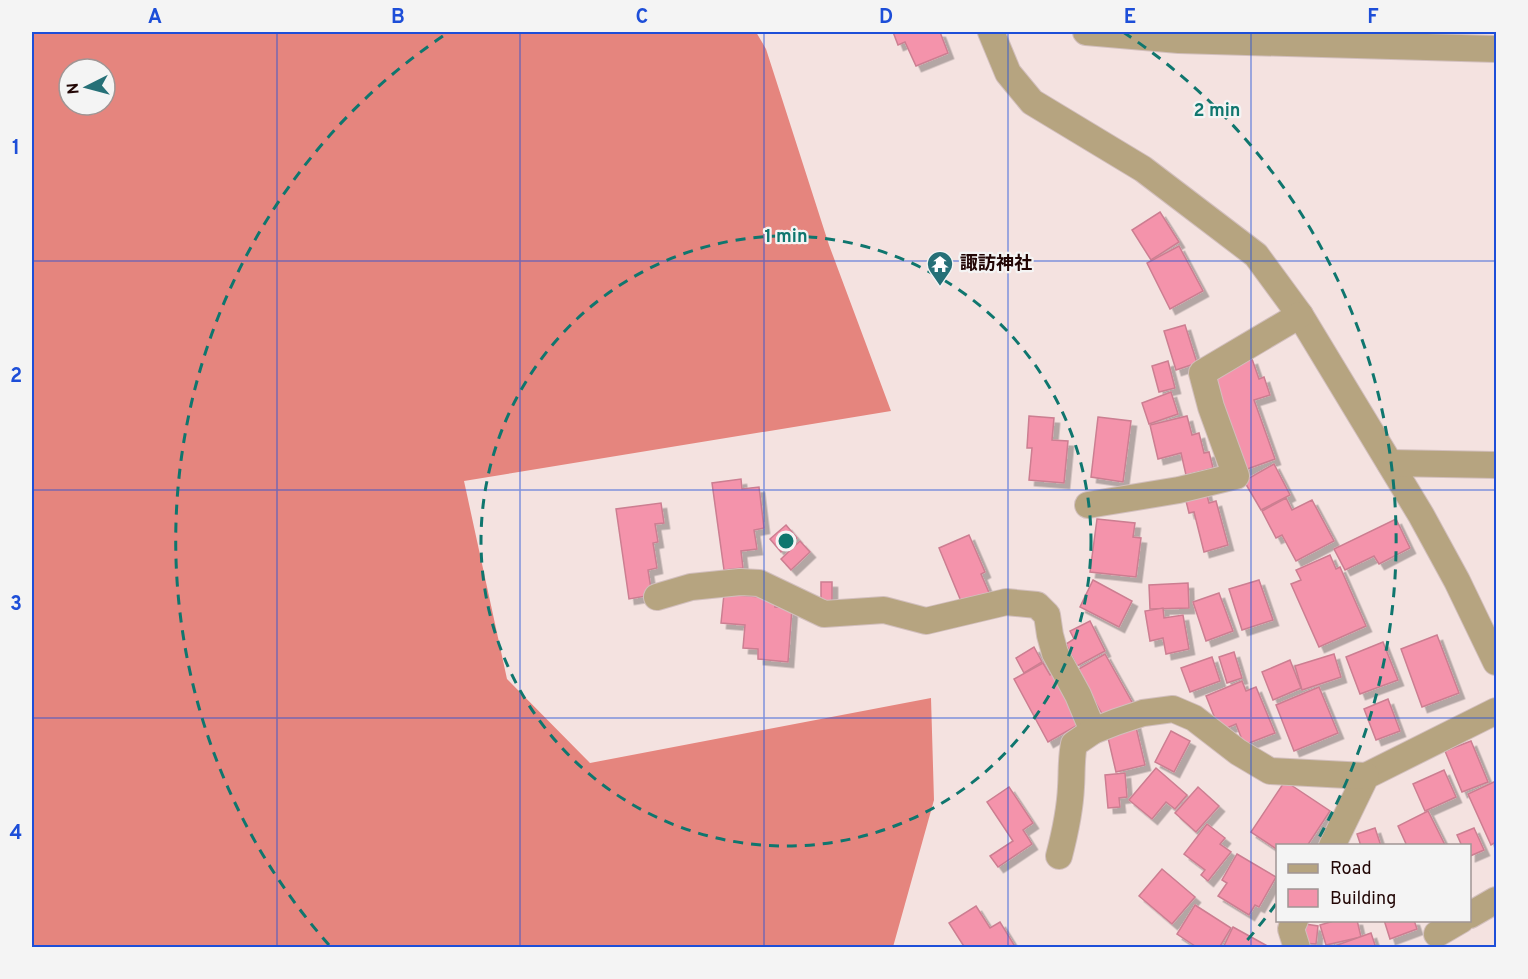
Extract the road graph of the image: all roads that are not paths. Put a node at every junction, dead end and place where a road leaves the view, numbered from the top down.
1 (991, 32) edge
2 (1086, 32) edge
3 (1497, 49) edge
4 (1300, 315) junction
5 (1390, 463) junction
6 (1497, 465) edge
7 (1088, 505) dead end
8 (657, 597) dead end
9 (1497, 662) edge
10 (1497, 711) edge
11 (1093, 731) junction
12 (1366, 776) junction
13 (1333, 844) edge
14 (1059, 856) dead end
15 (1497, 900) edge
16 (1471, 914) edge
17 (1294, 922) edge
18 (1459, 922) edge
19 (1437, 934) dead end
20 (1297, 948) edge

1 - 4 street
2 - 3 street
4 - 5 street
4 - 7 street
5 - 6 street
5 - 9 street
8 - 11 street
10 - 12 street
11 - 12 street
11 - 14 street
12 - 13 street
15 - 16 street
17 - 20 street
18 - 19 street

